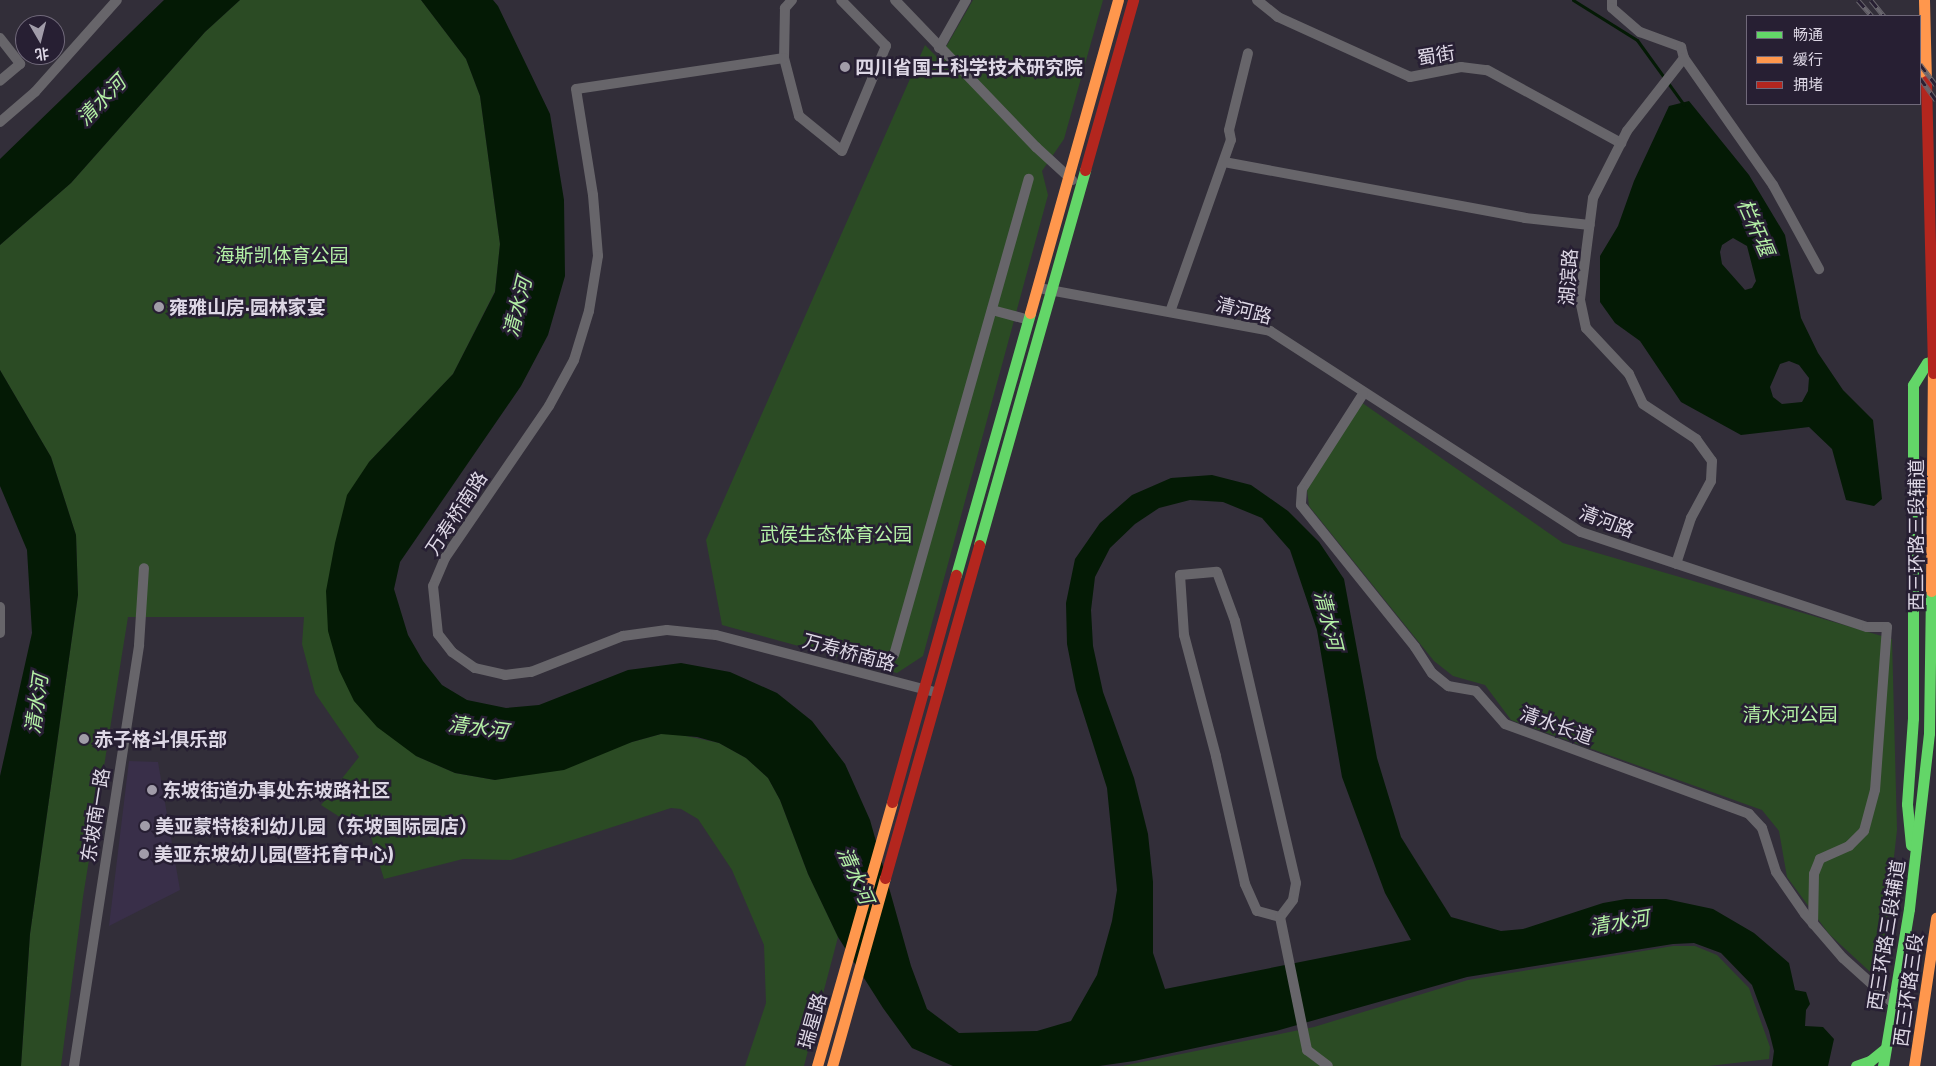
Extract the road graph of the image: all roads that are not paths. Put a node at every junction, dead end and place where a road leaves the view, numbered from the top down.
1 (117, 0) edge
2 (792, 0) edge
3 (842, 0) edge
4 (895, 0) edge
5 (966, 0) edge
6 (1118, 0) edge
7 (1133, 0) edge
8 (1257, 0) edge
9 (1612, 0) edge
10 (1924, 0) edge
11 (0, 38) edge
12 (939, 48) junction
13 (1248, 53) dead end
14 (784, 58) junction
15 (1684, 58) junction
16 (0, 81) edge
17 (0, 122) edge
18 (1621, 143) junction
19 (1224, 162) junction
20 (1068, 178) junction
21 (1029, 179) dead end
22 (1080, 184) junction
23 (1590, 225) junction
24 (1818, 269) dead end
25 (1038, 287) junction
26 (1050, 291) junction
27 (992, 310) junction
28 (1170, 312) junction
29 (1029, 320) junction
30 (1936, 359) edge
31 (1363, 394) junction
32 (1676, 564) junction
33 (144, 568) dead end
34 (0, 607) edge
35 (0, 633) edge
36 (894, 655) dead end
37 (923, 690) junction
38 (936, 692) junction
39 (1914, 869) junction
40 (1280, 917) junction
41 (1936, 918) edge
42 (1814, 924) junction
43 (1894, 1004) junction
44 (1885, 1049) junction
45 (74, 1066) edge
46 (817, 1066) edge
47 (832, 1066) edge
48 (1328, 1066) edge
49 (1856, 1066) edge
50 (1882, 1066) edge
51 (1914, 1066) edge

1 - 17 street
2 - 14 street
3 - 14 street
4 - 12 street
5 - 12 street
6 - 20 main road, 瑞星路
7 - 22 main road, 瑞星路
8 - 18 street, 蜀街
9 - 15 street
10 - 39 main road, 西三环路三段辅道
11 - 16 street
12 - 20 street
13 - 19 street
14 - 37 street, 万寿桥南路
15 - 18 street, 湖滨路
15 - 24 street
18 - 23 street, 湖滨路
19 - 23 street
19 - 28 street
20 - 22 street
20 - 25 main road, 瑞星路
21 - 27 street
22 - 26 main road, 瑞星路
23 - 32 street, 湖滨路
25 - 26 street, 清河路
25 - 29 main road, 瑞星路
26 - 28 street, 清河路
26 - 38 main road, 瑞星路
27 - 29 street
27 - 36 street
28 - 31 street, 清河路
29 - 37 main road, 瑞星路
30 - 39 main road
31 - 32 street, 清河路
31 - 42 street, 清水长道
32 - 42 street, 清河路
33 - 45 street, 东坡南一路
34 - 35 street
37 - 38 street, 万寿桥南路
37 - 46 main road, 瑞星路
38 - 47 main road, 瑞星路
39 - 43 main road, 西三环路三段辅道
40 - 40 street
40 - 48 street
41 - 51 main road, 西三环路三段
42 - 43 street, 清水长道
43 - 44 main road, 西三环路三段辅道
44 - 49 main road
44 - 50 main road, 西三环路三段辅道

